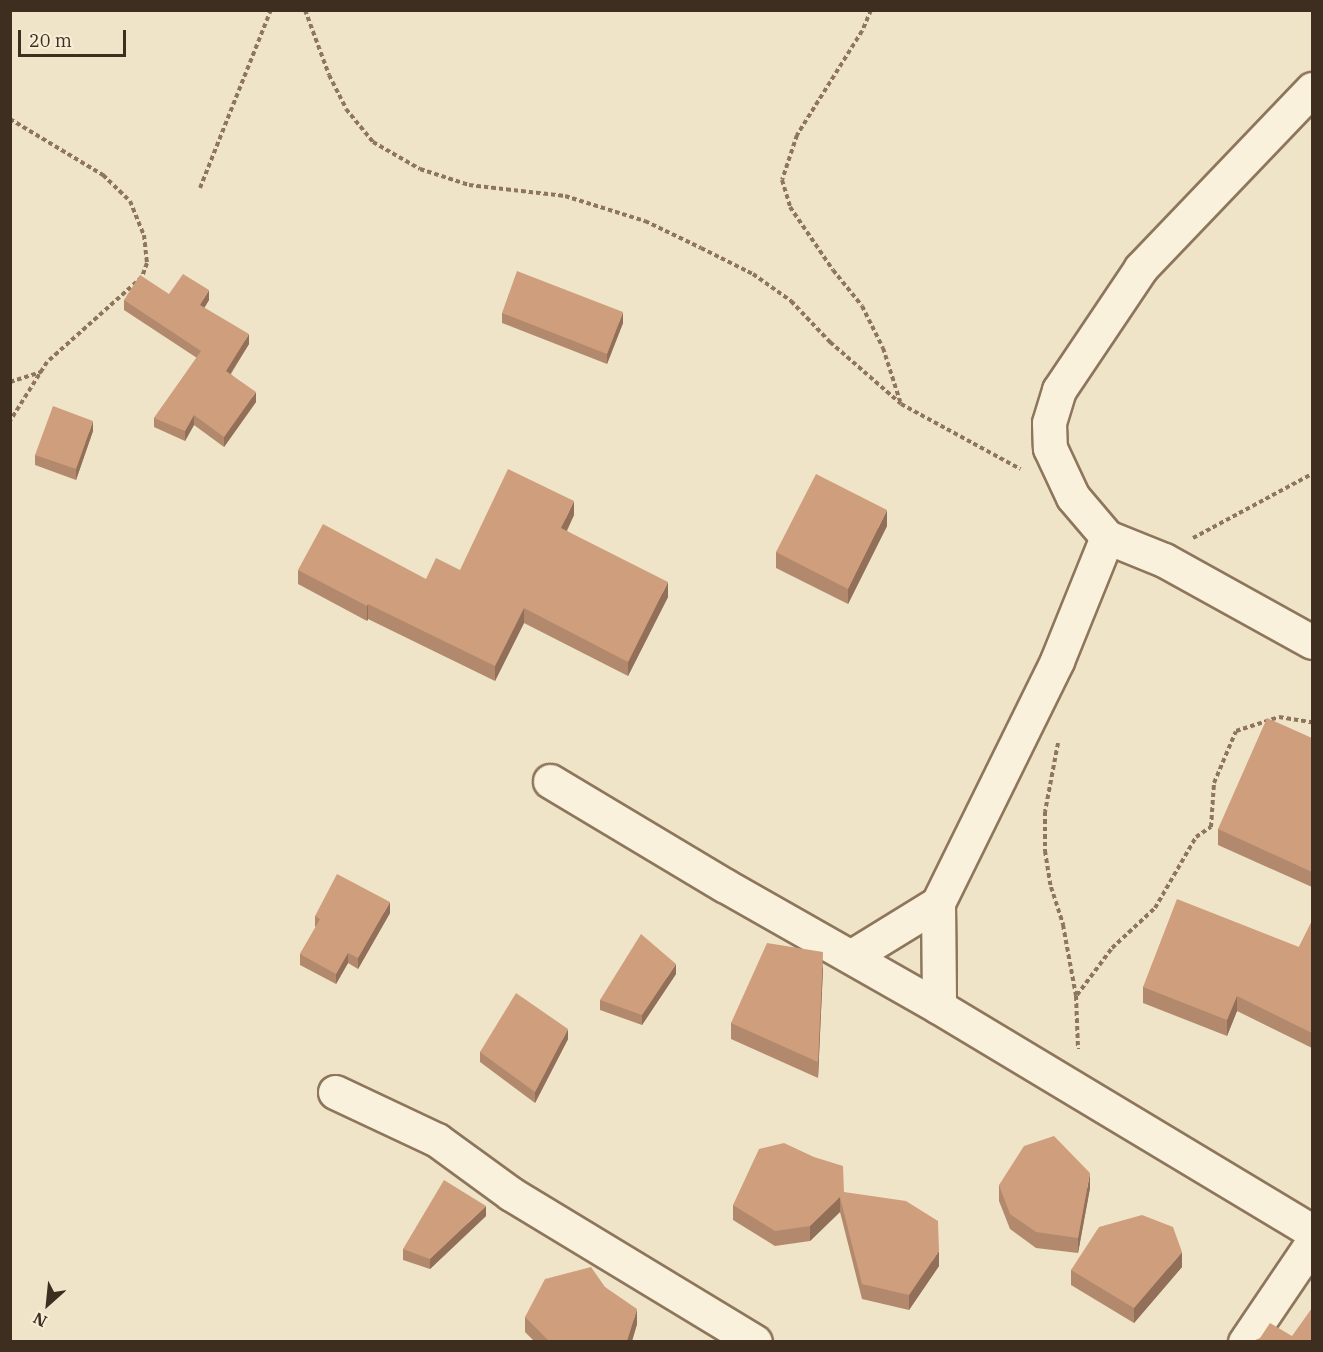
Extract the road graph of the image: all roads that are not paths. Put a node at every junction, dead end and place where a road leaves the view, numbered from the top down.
1 (1312, 89) edge
2 (1107, 537) junction
3 (1312, 642) edge
4 (550, 781) dead end
5 (938, 903) junction
6 (852, 956) junction
7 (939, 1007) junction
8 (334, 1092) dead end
9 (1312, 1231) edge
10 (1312, 1243) edge
11 (755, 1341) edge
12 (1245, 1341) edge

1 - 2 street
2 - 3 street
2 - 5 street
4 - 6 street
5 - 6 street
5 - 7 street
6 - 7 street
7 - 9 street
8 - 11 street
10 - 12 street

